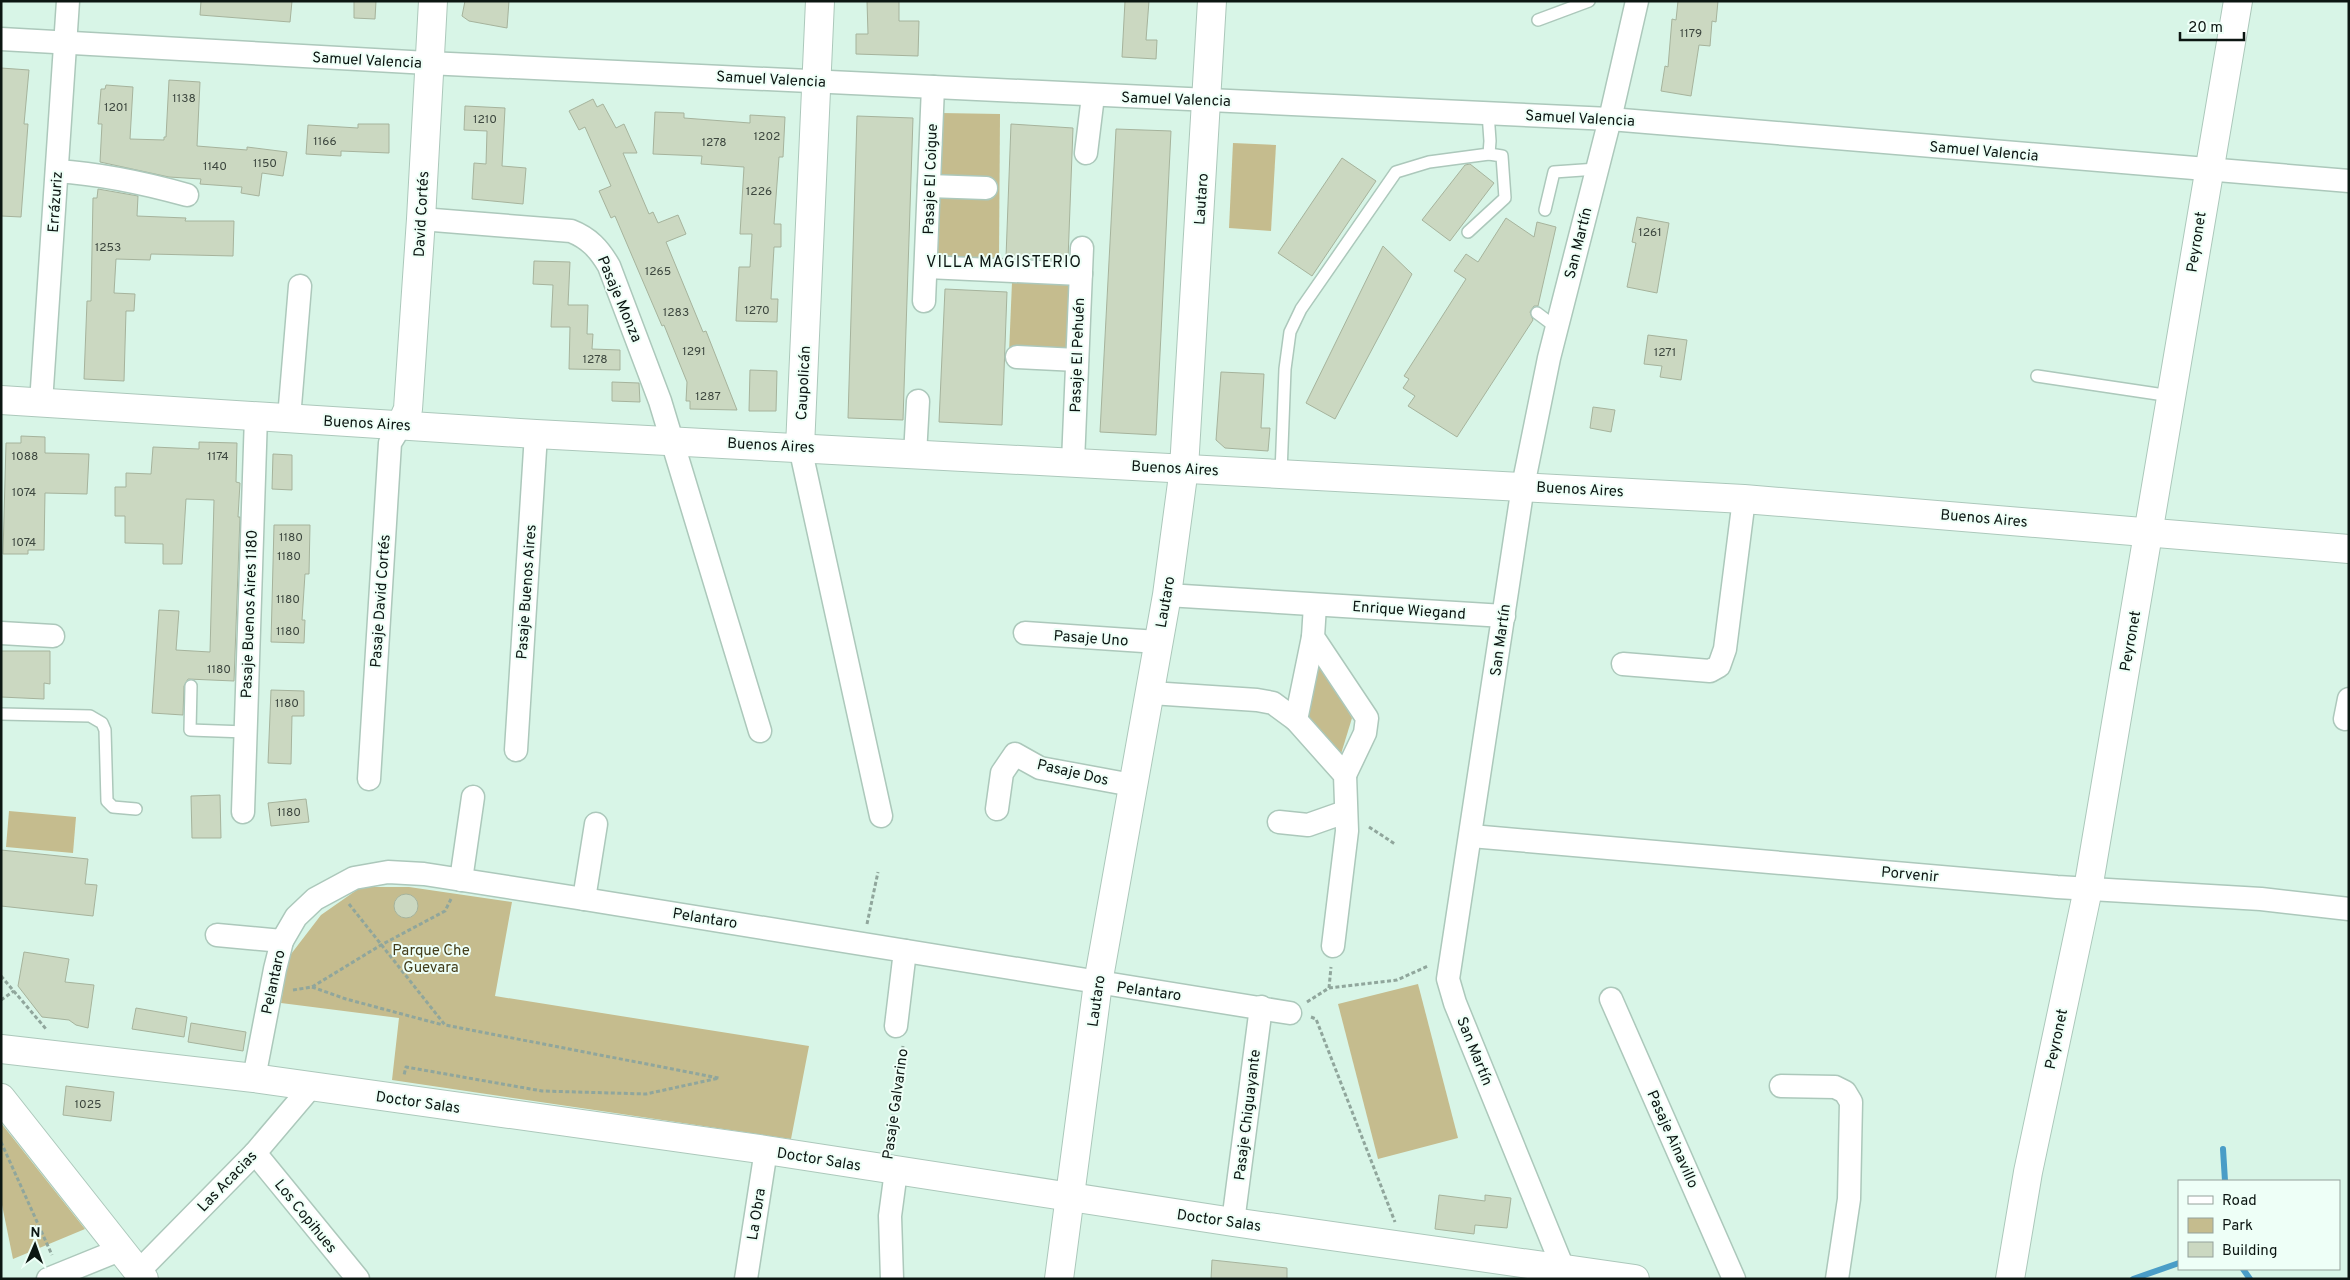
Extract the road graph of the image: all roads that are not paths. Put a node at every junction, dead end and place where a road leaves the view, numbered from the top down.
1 (68, 1) edge
2 (433, 1) edge
3 (820, 1) edge
4 (1212, 1) edge
5 (1589, 1) edge
6 (1637, 1) edge
7 (2238, 1) edge
8 (1538, 20) dead end
9 (1, 39) edge
10 (66, 43) junction
11 (428, 63) junction
12 (817, 81) junction
13 (933, 87) junction
14 (1093, 96) junction
15 (1207, 100) junction
16 (1488, 113) junction
17 (1610, 119) junction
18 (1086, 153) dead end
19 (1488, 154) junction
20 (1597, 169) junction
21 (2209, 170) junction
22 (57, 171) junction
23 (2349, 181) edge
24 (929, 186) junction
25 (986, 188) dead end
26 (187, 195) dead end
27 (1545, 210) dead end
28 (421, 219) junction
29 (1468, 232) dead end
30 (1082, 248) dead end
31 (927, 267) junction
32 (1081, 274) junction
33 (300, 286) dead end
34 (924, 301) dead end
35 (1537, 313) dead end
36 (1557, 328) junction
37 (1016, 358) dead end
38 (1077, 360) junction
39 (2037, 376) dead end
40 (2171, 396) junction
41 (1, 400) edge
42 (918, 401) dead end
43 (41, 402) junction
44 (256, 416) junction
45 (289, 418) junction
46 (401, 425) junction
47 (536, 434) junction
48 (670, 439) junction
49 (800, 447) junction
50 (915, 455) junction
51 (1073, 462) junction
52 (1184, 468) junction
53 (1281, 473) junction
54 (1523, 486) junction
55 (1744, 499) junction
56 (2148, 531) junction
57 (2349, 549) edge
58 (1167, 595) junction
59 (1315, 604) junction
60 (1504, 616) junction
61 (1, 633) edge
62 (1025, 633) dead end
63 (53, 636) dead end
64 (1313, 637) junction
65 (1158, 642) junction
66 (1623, 664) dead end
67 (191, 686) dead end
68 (1150, 693) junction
69 (1, 714) edge
70 (1296, 720) junction
71 (760, 731) dead end
72 (246, 732) junction
73 (516, 750) dead end
74 (1345, 775) junction
75 (369, 779) dead end
76 (1132, 785) junction
77 (474, 797) dead end
78 (997, 808) dead end
79 (136, 809) dead end
80 (243, 812) dead end
81 (1345, 812) junction
82 (881, 816) dead end
83 (1279, 822) dead end
84 (596, 824) dead end
85 (1471, 836) junction
86 (461, 880) junction
87 (2088, 889) junction
88 (584, 899) junction
89 (2349, 909) edge
90 (217, 935) dead end
91 (282, 942) junction
92 (1333, 946) dead end
93 (905, 951) junction
94 (1098, 983) junction
95 (1611, 999) dead end
96 (1261, 1007) junction
97 (1290, 1013) road end
98 (896, 1026) road end
99 (1, 1048) edge
100 (254, 1078) junction
101 (1781, 1086) dead end
102 (311, 1087) junction
103 (1, 1098) edge
104 (766, 1150) junction
105 (255, 1154) junction
106 (891, 1170) junction
107 (1070, 1198) junction
108 (1233, 1222) junction
109 (122, 1249) junction
110 (1563, 1268) junction
111 (141, 1275) edge
112 (54, 1276) edge
113 (1599, 1276) edge
114 (358, 1279) edge
115 (746, 1279) edge
116 (892, 1279) edge
117 (1059, 1279) edge
118 (1635, 1279) edge
119 (1734, 1279) edge
120 (1838, 1279) edge
121 (2010, 1279) edge

1 - 10 street, Errázuriz
2 - 11 main road, David Cortés
3 - 12 main road, Caupolicán
4 - 15 main road, Lautaro
5 - 8 lane
6 - 17 street, San Martín
7 - 21 main road, Peyronet
9 - 10 street, Samuel Valencia
10 - 11 street, Samuel Valencia
10 - 22 street, Errázuriz
11 - 12 street, Samuel Valencia
11 - 28 main road, David Cortés
12 - 13 street, Samuel Valencia
12 - 49 main road, Caupolicán
13 - 14 street, Samuel Valencia
13 - 24 street, Pasaje El Coigue
14 - 15 street, Samuel Valencia
14 - 18 street
15 - 16 street, Samuel Valencia
15 - 52 main road, Lautaro
16 - 17 street, Samuel Valencia
16 - 19 lane
17 - 20 street, San Martín
17 - 21 street, Samuel Valencia
19 - 29 lane
19 - 53 lane
20 - 27 lane
20 - 36 street, San Martín
21 - 23 street, Samuel Valencia
21 - 40 main road, Peyronet
22 - 26 street
22 - 43 street, Errázuriz
24 - 25 street
24 - 31 street, Pasaje El Coigue
28 - 46 main road, David Cortés
28 - 48 street, Pasaje Monza
30 - 32 street, Pasaje El Pehuén
31 - 32 street
31 - 34 street, Pasaje El Coigue
32 - 38 street, Pasaje El Pehuén
33 - 45 street
35 - 36 lane
36 - 54 street, San Martín
37 - 38 street
38 - 51 street, Pasaje El Pehuén
39 - 40 lane
40 - 56 main road, Peyronet
41 - 43 main road, Buenos Aires
42 - 50 street
43 - 44 main road, Buenos Aires
44 - 45 main road, Buenos Aires
44 - 72 street, Pasaje Buenos Aires 1180
45 - 46 main road, Buenos Aires
46 - 47 main road, Buenos Aires
46 - 75 street, Pasaje David Cortés
47 - 48 main road, Buenos Aires
47 - 73 street, Pasaje Buenos Aires
48 - 49 main road, Buenos Aires
48 - 71 street, Pasaje Monza
49 - 50 main road, Buenos Aires
49 - 82 street, Caupolicán
50 - 51 main road, Buenos Aires
51 - 52 main road, Buenos Aires
52 - 53 main road, Buenos Aires
52 - 58 main road, Lautaro
53 - 54 main road, Buenos Aires
54 - 55 main road, Buenos Aires
54 - 60 street, San Martín
55 - 56 main road, Buenos Aires
55 - 66 street
56 - 57 main road, Buenos Aires
56 - 87 main road, Peyronet
58 - 59 street, Enrique Wiegand
58 - 65 main road, Lautaro
59 - 60 street, Enrique Wiegand
59 - 64 street
60 - 85 street, San Martín
61 - 63 street
62 - 65 street, Pasaje Uno
64 - 70 street
64 - 74 street
65 - 68 main road, Lautaro
67 - 72 lane
68 - 70 street
68 - 76 main road, Lautaro
69 - 79 lane
70 - 74 street
72 - 80 street, Pasaje Buenos Aires 1180
74 - 81 street
76 - 78 street, Pasaje Dos
76 - 94 main road, Lautaro
77 - 86 street
81 - 83 street
81 - 92 street
84 - 88 street
85 - 87 street, Porvenir
85 - 110 street, San Martín
86 - 88 street, Pelantaro
86 - 91 street, Pelantaro
87 - 89 street, Porvenir
87 - 121 main road, Peyronet
88 - 93 street, Pelantaro
90 - 91 street
91 - 100 street, Pelantaro
93 - 94 street, Pelantaro
93 - 98 street, Pasaje Galvarino
94 - 96 street, Pelantaro
94 - 107 main road, Lautaro
95 - 119 street, Pasaje Ainavillo
96 - 97 street, Pelantaro
96 - 108 street, Pasaje Chiguayante
99 - 100 main road, Doctor Salas
100 - 102 main road, Doctor Salas
101 - 120 street
102 - 104 main road, Doctor Salas
102 - 105 street, Las Acacias
103 - 109 main road
104 - 106 main road, Doctor Salas
104 - 115 street, La Obra
105 - 111 street, Las Acacias
105 - 114 street, Los Copihues
106 - 107 main road, Doctor Salas
106 - 116 street
107 - 108 main road, Doctor Salas
107 - 117 main road, Lautaro
108 - 110 main road, Doctor Salas
109 - 111 main road
109 - 112 street
110 - 113 main road, Doctor Salas
113 - 118 main road, Doctor Salas

